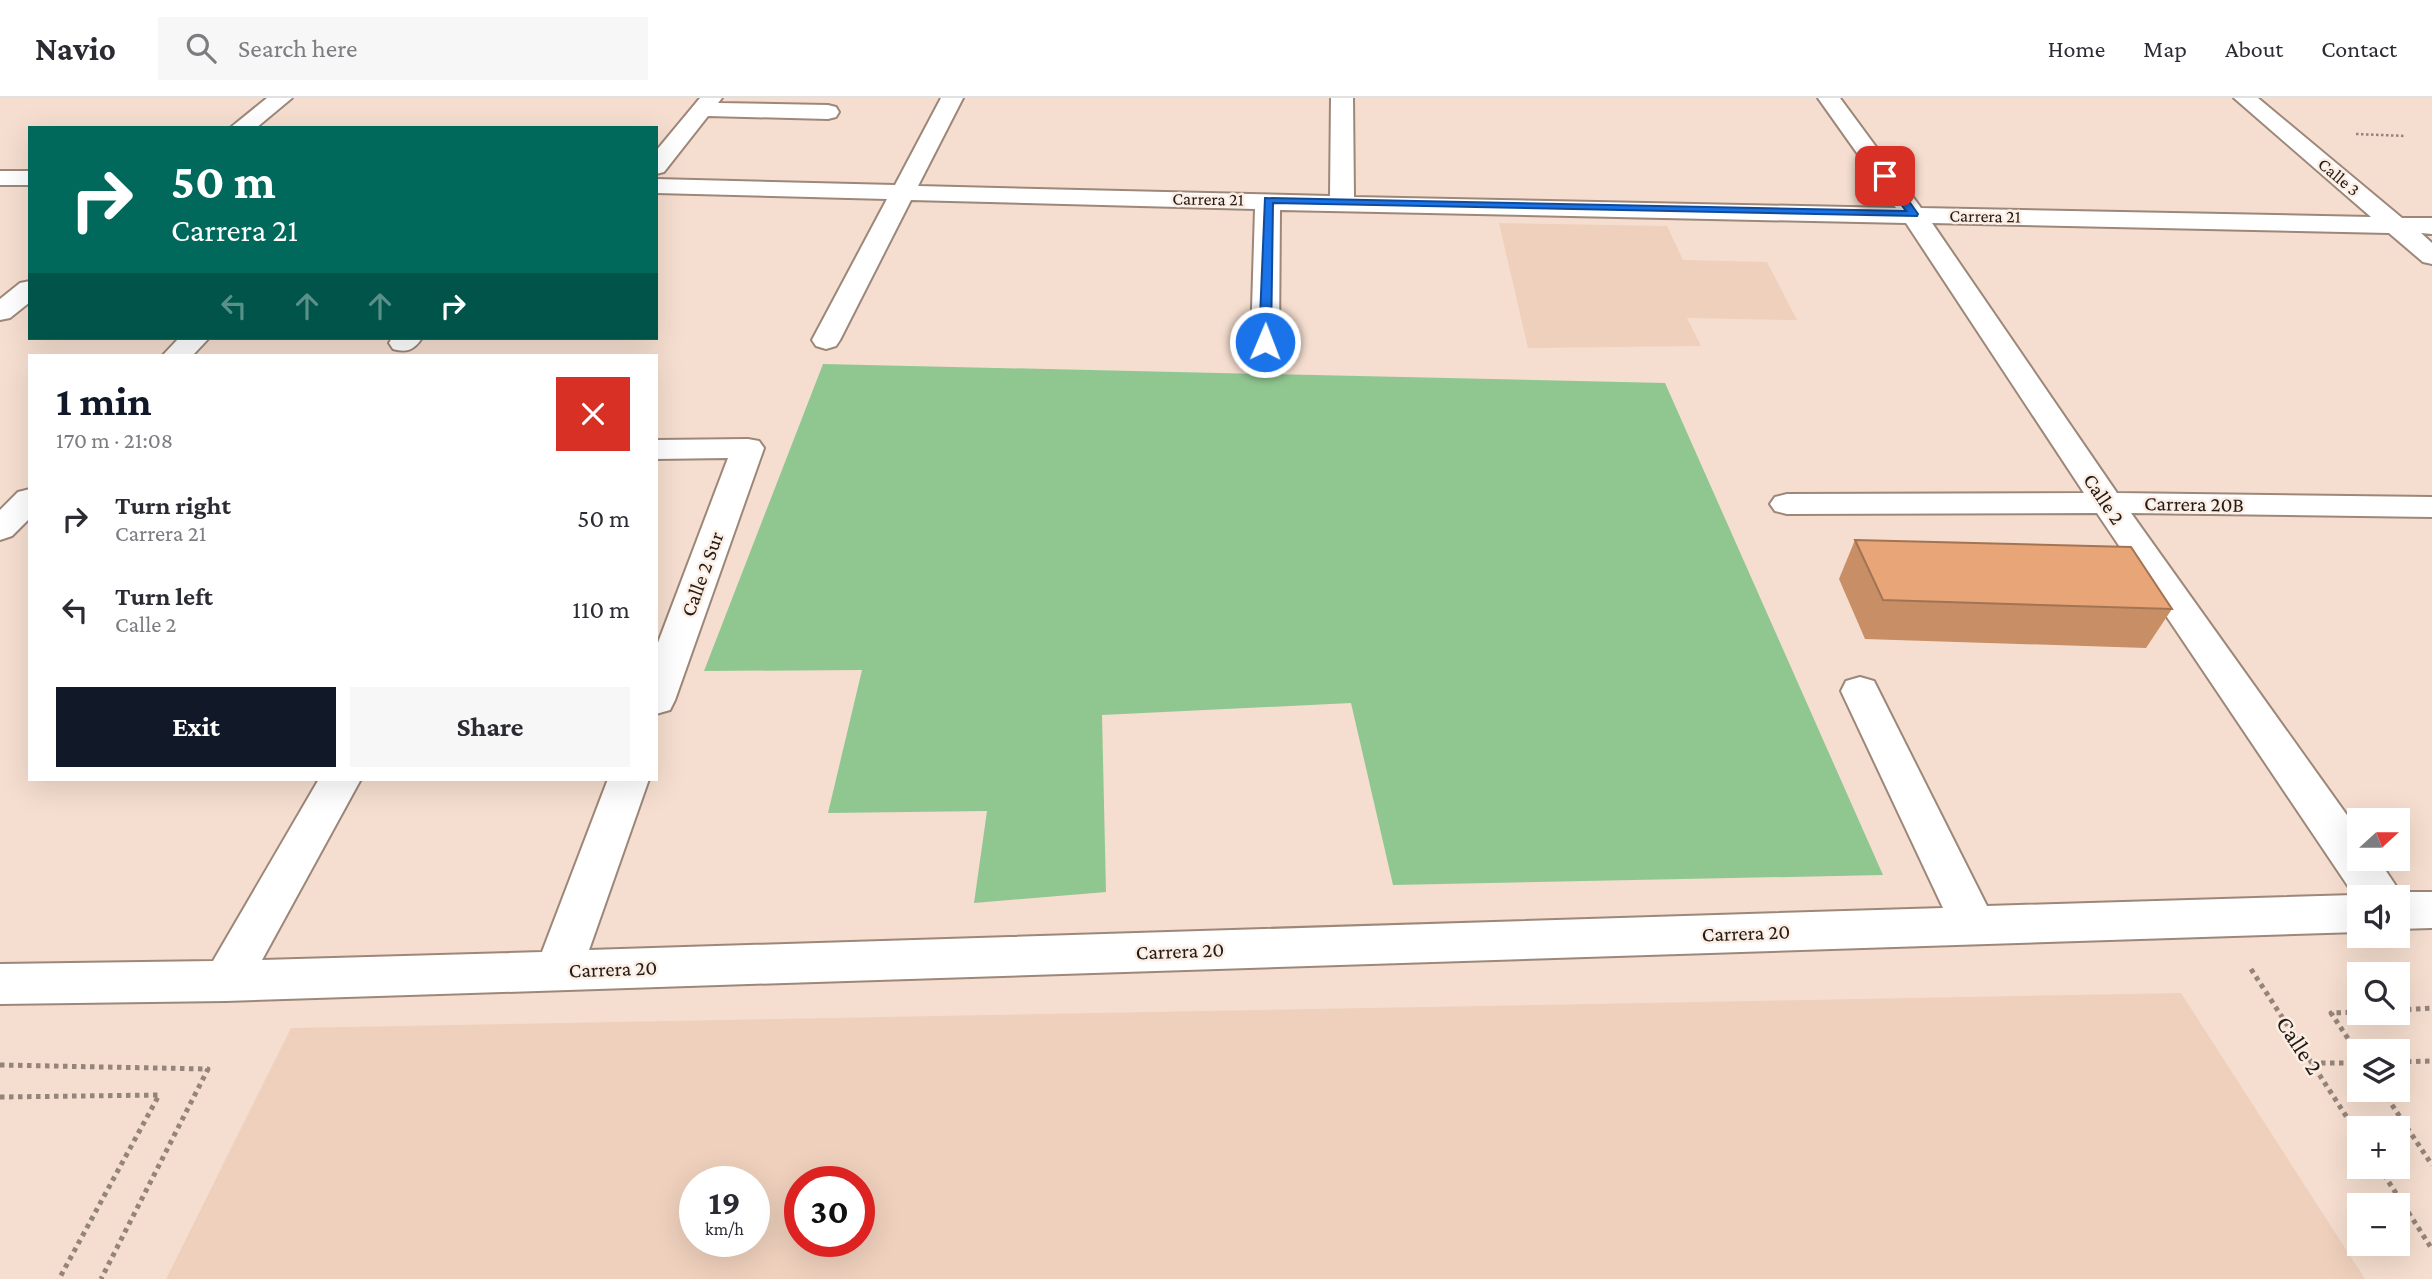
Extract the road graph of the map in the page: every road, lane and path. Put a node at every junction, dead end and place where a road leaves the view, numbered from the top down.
1 (281, 98) edge
2 (951, 98) edge
3 (1342, 98) edge
4 (1829, 98) edge
5 (2245, 98) edge
6 (707, 103) edge
7 (828, 112) dead end
8 (244, 126) edge
9 (658, 164) edge
10 (0, 178) edge
11 (28, 178) edge
12 (658, 186) edge
13 (904, 192) junction
14 (1268, 200) junction
15 (1342, 204) junction
16 (1913, 214) junction
17 (2395, 225) junction
18 (2432, 226) edge
19 (2432, 256) edge
20 (28, 291) edge
21 (0, 312) edge
22 (193, 340) edge
23 (826, 340) dead end
24 (1265, 342) dead end
25 (178, 354) edge
26 (658, 450) edge
27 (28, 501) edge
28 (2107, 503) junction
29 (1787, 504) dead end
30 (2432, 507) edge
31 (0, 529) edge
32 (1860, 691) dead end
33 (658, 695) edge
34 (340, 781) edge
35 (627, 781) edge
36 (2372, 885) edge
37 (2432, 910) edge
38 (2410, 911) edge
39 (2347, 914) edge
40 (2218, 919) junction
41 (1974, 926) junction
42 (558, 971) junction
43 (226, 981) junction
44 (0, 984) edge
45 (2432, 1008) edge
46 (2410, 1009) edge
47 (2347, 1012) edge
48 (2348, 1039) edge
49 (2432, 1061) edge
50 (2410, 1062) edge
51 (2312, 1063) junction
52 (2347, 1063) edge
53 (0, 1065) edge
54 (0, 1097) edge
55 (2390, 1102) edge
56 (2347, 1117) edge
57 (2432, 1165) edge
58 (2387, 1179) edge
59 (2432, 1249) edge
60 (59, 1279) edge
61 (101, 1279) edge

1 - 8 street
2 - 13 street
3 - 15 street
4 - 16 street, Calle 2
5 - 17 street, Calle 3
6 - 7 street
6 - 9 street
10 - 11 street
12 - 13 street, Carrera 21
13 - 14 street, Carrera 21
13 - 23 street
14 - 15 street, Carrera 21
14 - 24 street
15 - 16 street, Carrera 21
16 - 17 street, Carrera 21
16 - 28 street, Calle 2
17 - 18 street, Carrera 21
17 - 19 street, Calle 3
20 - 21 street
22 - 25 street
26 - 33 street, Calle 2 Sur
27 - 31 street
28 - 29 street, Carrera 20B
28 - 30 street, Carrera 20B
28 - 36 street, Calle 2
32 - 41 street
34 - 43 street
35 - 42 street
37 - 38 street
39 - 40 street, Carrera 20
40 - 41 street, Carrera 20
40 - 51 path, Calle 2
41 - 42 street, Carrera 20
42 - 43 street, Carrera 20
43 - 44 street, Carrera 20
45 - 46 path
47 - 48 path
49 - 50 path
51 - 52 path
51 - 56 path, Calle 2
53 - 61 path
54 - 60 path
55 - 57 path
58 - 59 path

